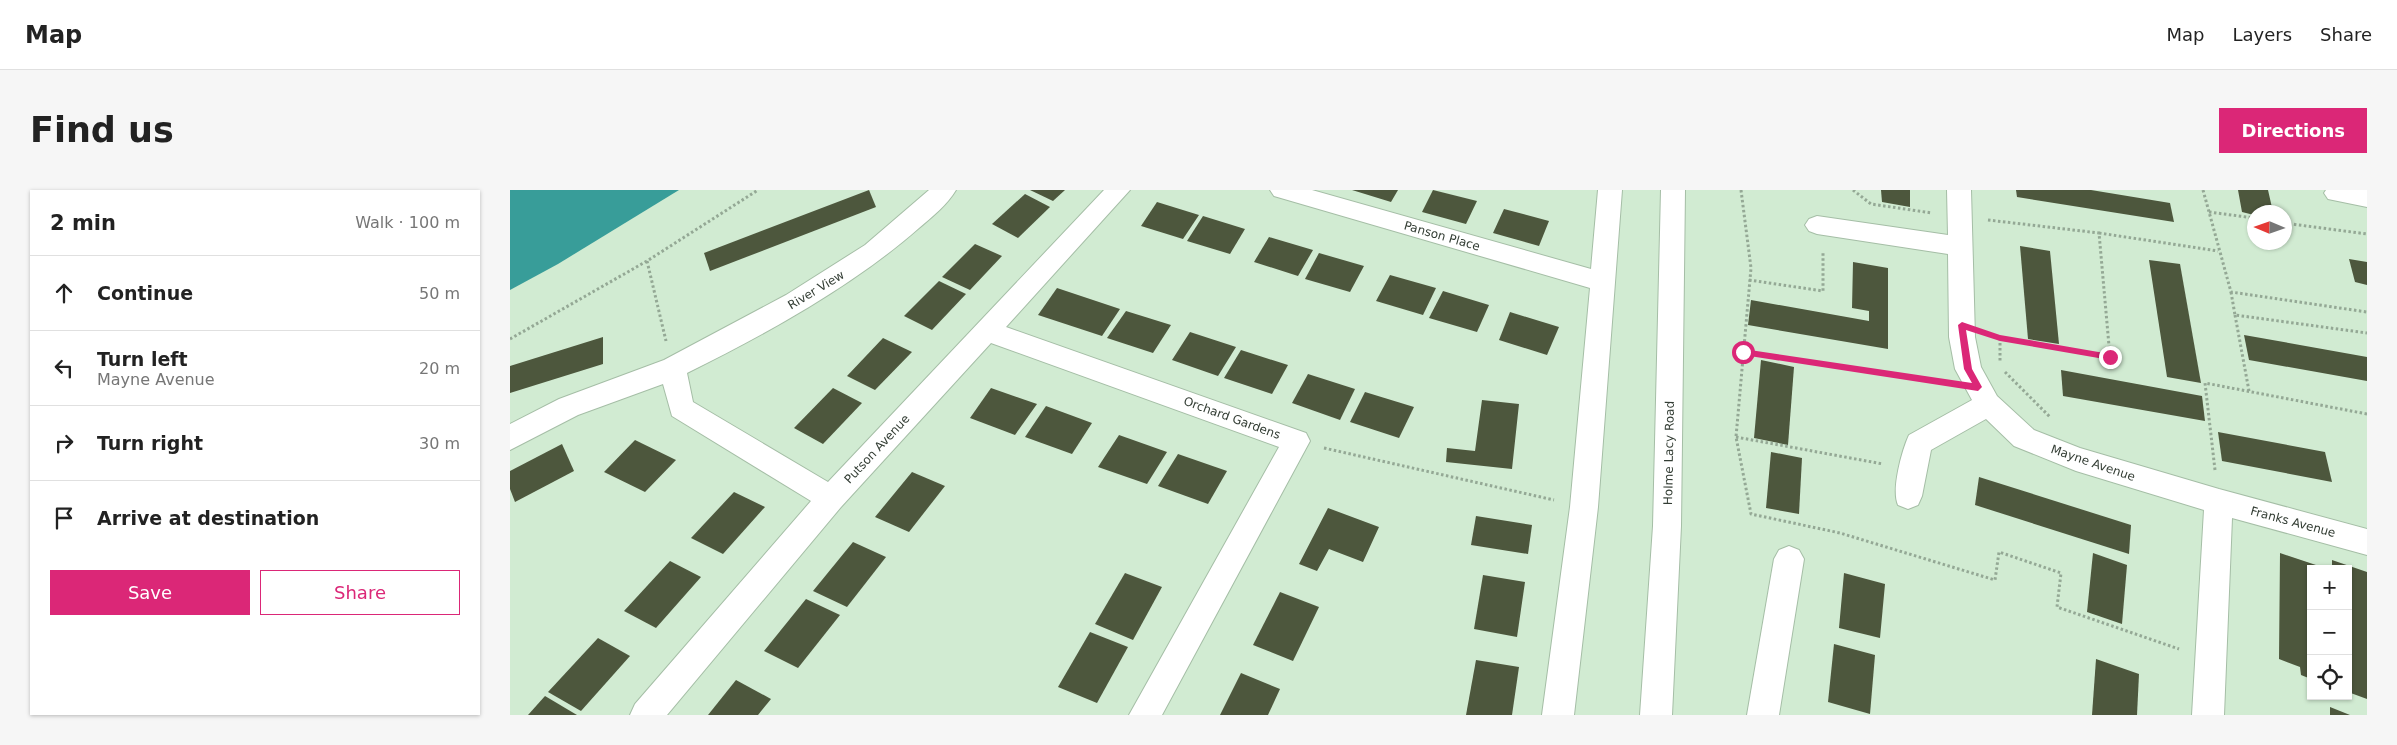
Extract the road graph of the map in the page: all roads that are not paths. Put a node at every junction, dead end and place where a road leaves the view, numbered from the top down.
1 (944, 190) edge
2 (1118, 190) edge
3 (1282, 190) edge
4 (1610, 190) edge
5 (1673, 190) edge
6 (1958, 190) edge
7 (2336, 193) dead end
8 (2367, 198) edge
9 (1817, 225) dead end
10 (1960, 246) junction
11 (1603, 282) junction
12 (986, 331) junction
13 (673, 368) junction
14 (1983, 395) junction
15 (510, 438) edge
16 (1908, 496) dead end
17 (831, 498) junction
18 (2219, 502) junction
19 (2367, 542) edge
20 (1788, 559) dead end
21 (646, 715) edge
22 (1145, 715) edge
23 (1558, 715) edge
24 (1656, 715) edge
25 (1763, 715) edge
26 (2208, 715) edge

1 - 13 street, River View
2 - 12 street, Putson Avenue
3 - 11 street, Panson Place
4 - 11 street
5 - 24 street, Holme Lacy Road
6 - 10 street, Mayne Avenue
7 - 8 street
9 - 10 street
10 - 14 street, Mayne Avenue
11 - 23 street
12 - 17 street, Putson Avenue
12 - 22 street, Orchard Gardens
13 - 15 street, River View
13 - 17 street
14 - 16 street
14 - 18 street, Mayne Avenue
17 - 21 street, Putson Avenue
18 - 19 street, Franks Avenue
18 - 26 street
20 - 25 street

